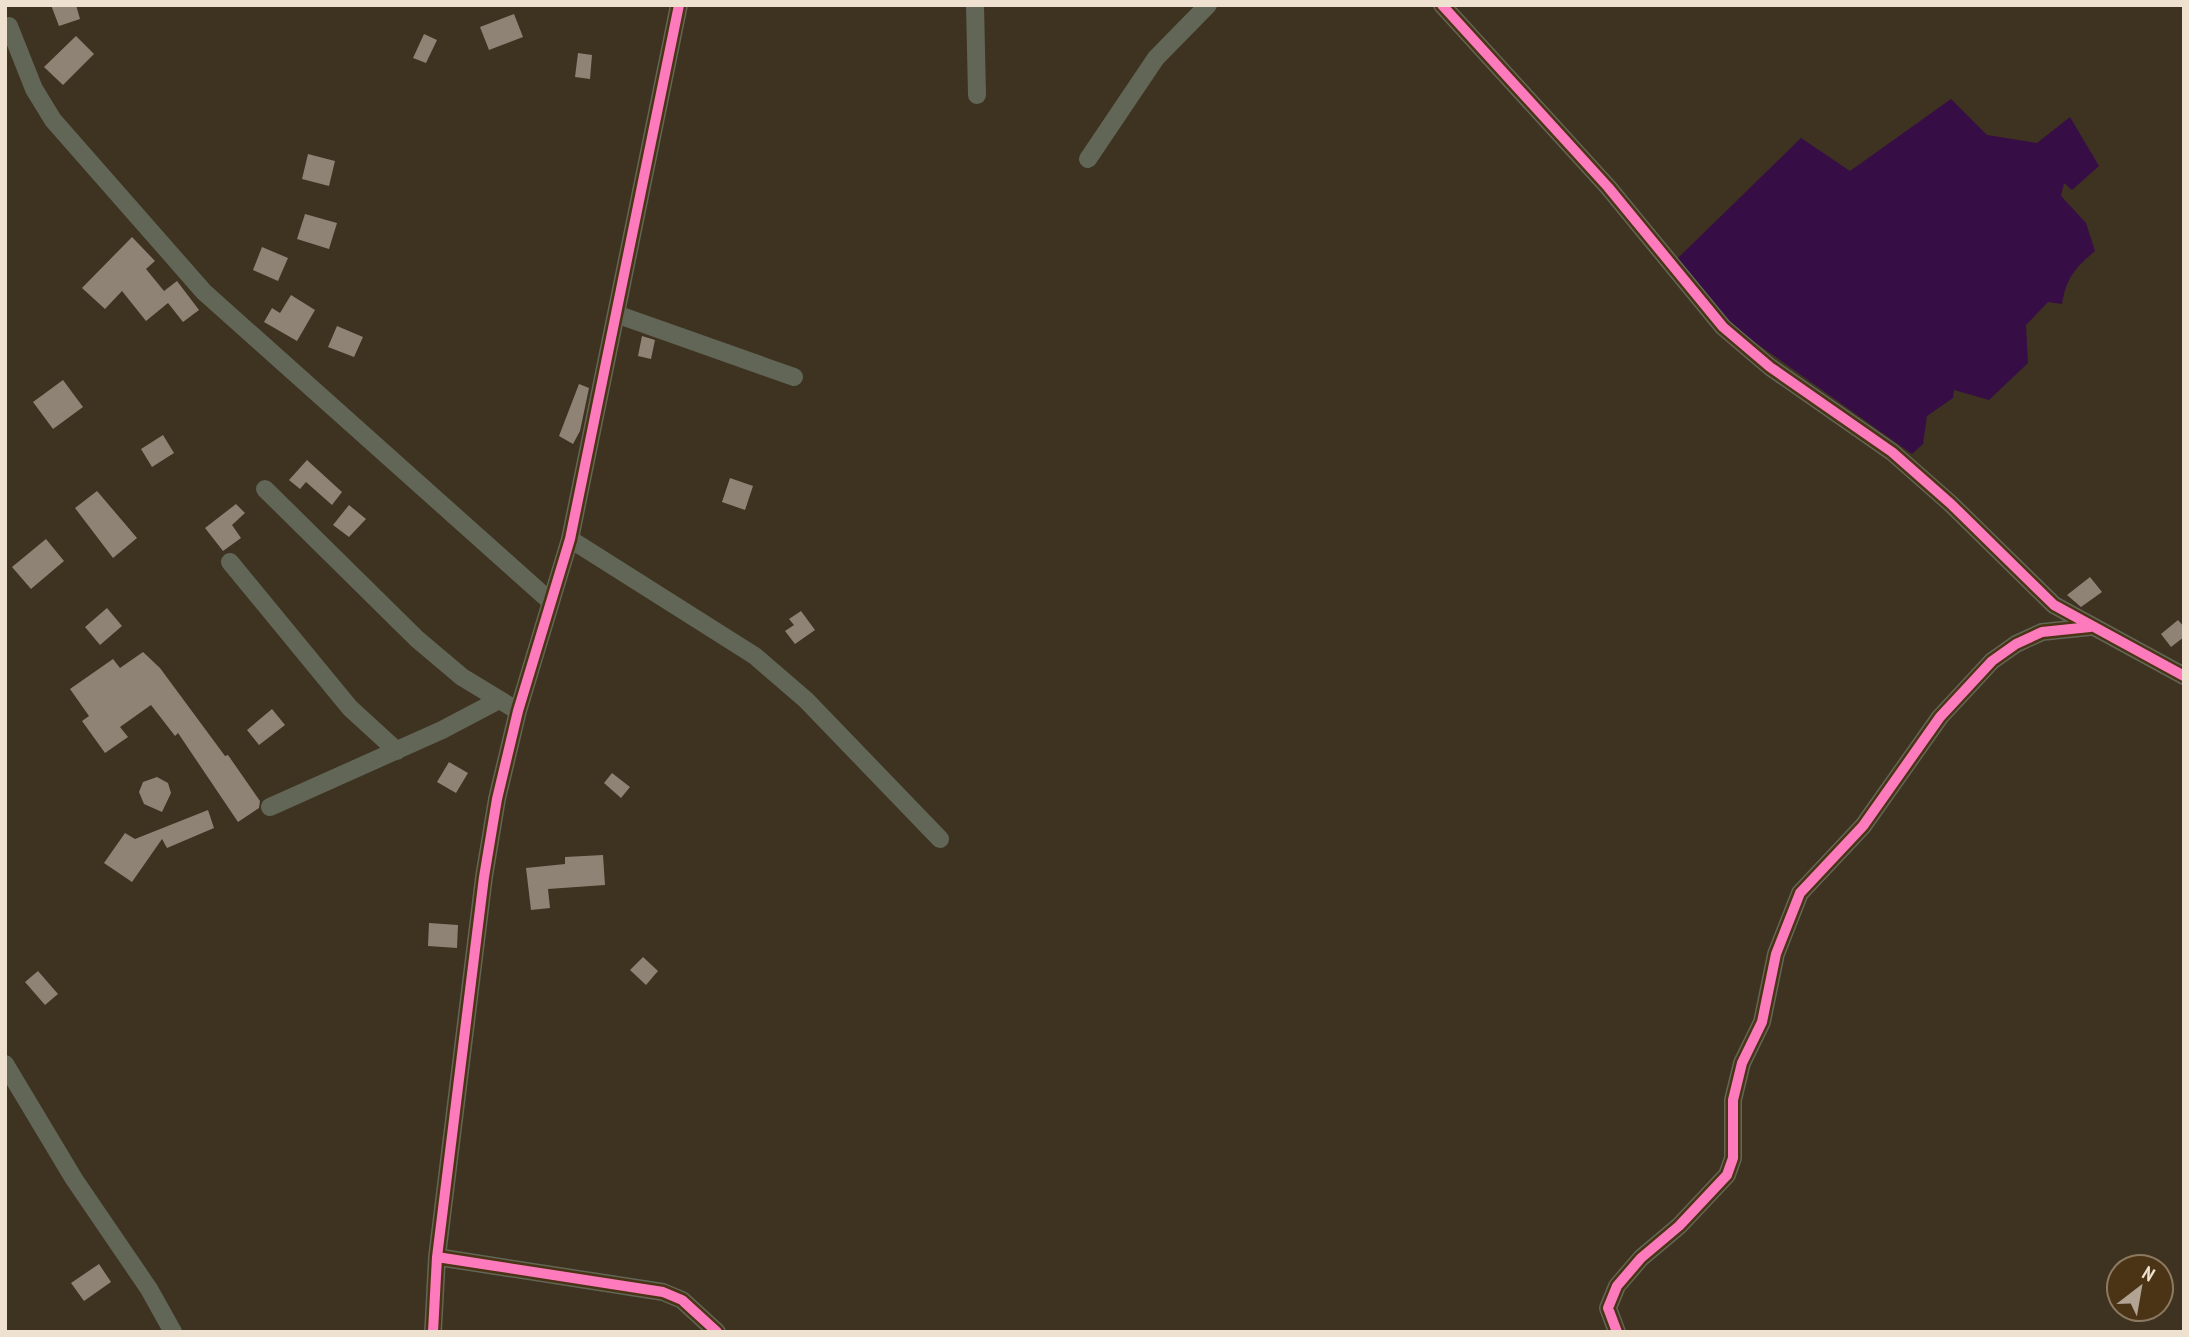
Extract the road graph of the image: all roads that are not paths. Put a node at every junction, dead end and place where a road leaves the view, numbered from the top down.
1 (679, 5) edge
2 (975, 5) edge
3 (1208, 5) edge
4 (1442, 5) edge
5 (9, 26) dead end
6 (976, 95) dead end
7 (1088, 159) dead end
8 (617, 314) junction
9 (794, 377) dead end
10 (265, 489) dead end
11 (570, 539) junction
12 (230, 562) dead end
13 (551, 602) junction
14 (2090, 627) junction
15 (2184, 676) edge
16 (499, 700) junction
17 (518, 711) junction
18 (397, 751) junction
19 (270, 807) dead end
20 (940, 839) dead end
21 (5, 1063) edge
22 (437, 1256) junction
23 (173, 1332) edge
24 (433, 1332) edge
25 (717, 1332) edge
26 (1617, 1332) edge

1 - 8 street
2 - 6 street
3 - 7 street
4 - 14 street
5 - 13 street
8 - 9 street
8 - 11 street
10 - 16 street
11 - 13 street
11 - 20 street
12 - 18 street
13 - 17 street
14 - 15 street
14 - 26 street
16 - 17 street
16 - 18 street
17 - 22 street
18 - 19 street
21 - 23 street
22 - 24 street
22 - 25 street

